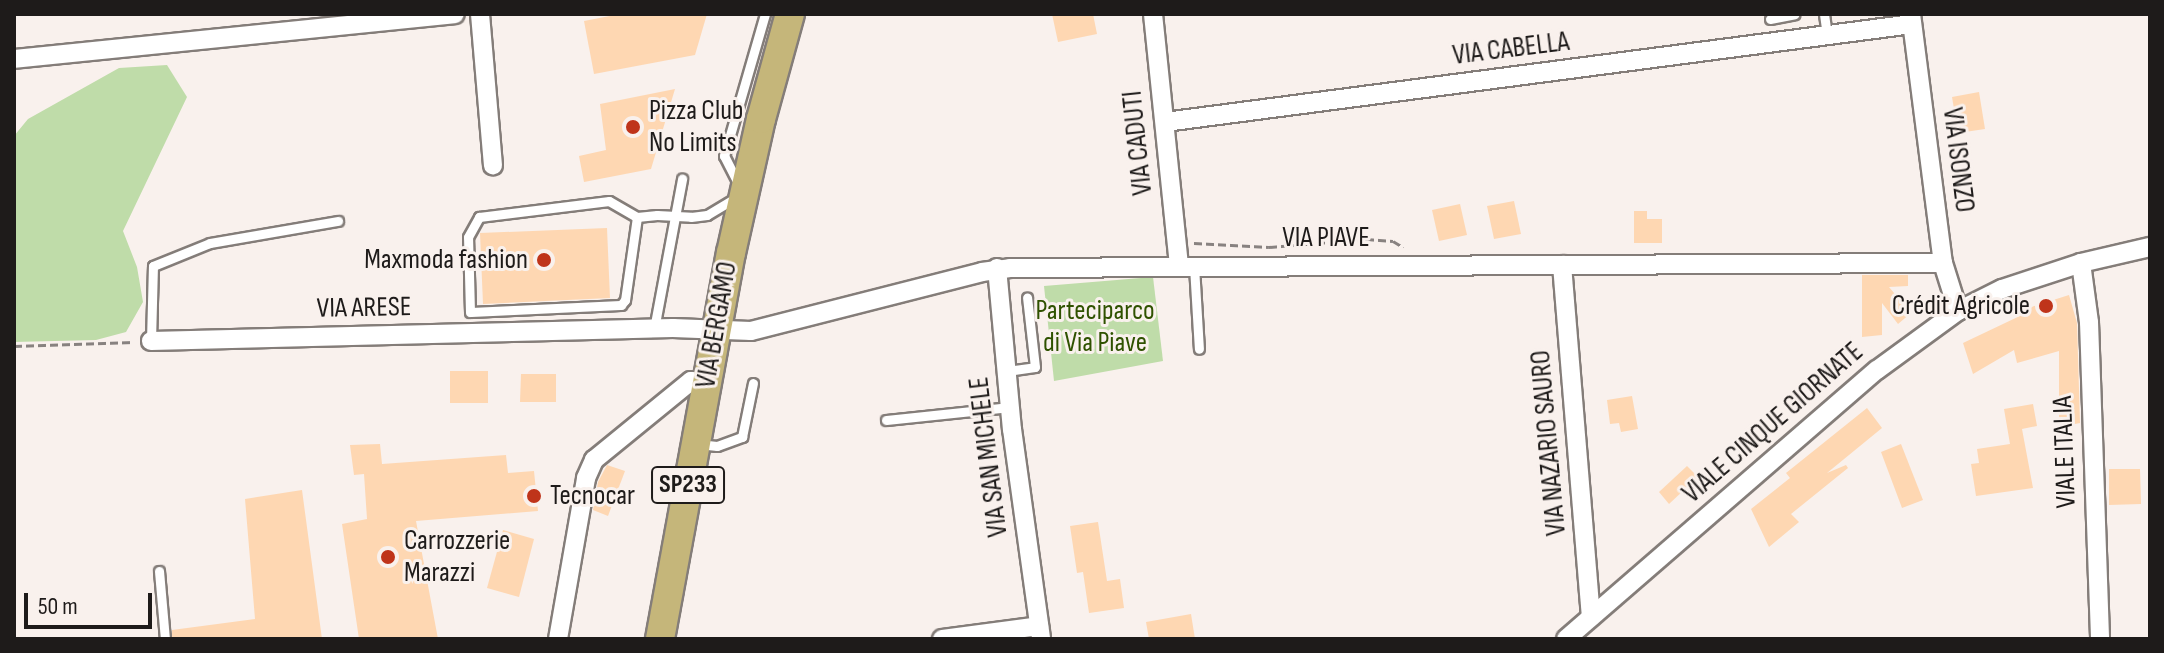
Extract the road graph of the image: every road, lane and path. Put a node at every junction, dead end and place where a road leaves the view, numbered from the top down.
1 (455, 14) edge
2 (480, 14) edge
3 (765, 14) edge
4 (790, 14) edge
5 (1153, 14) edge
6 (1795, 14) edge
7 (1824, 14) edge
8 (1770, 19) dead end
9 (1912, 19) edge
10 (1827, 36) junction
11 (14, 59) edge
12 (1165, 122) junction
13 (493, 165) dead end
14 (682, 179) dead end
15 (743, 193) junction
16 (675, 216) junction
17 (637, 217) junction
18 (338, 221) dead end
19 (1192, 228) dead end
20 (2150, 247) edge
21 (1943, 263) junction
22 (2081, 263) junction
23 (1413, 265) junction
24 (1562, 265) junction
25 (1186, 266) junction
26 (997, 268) junction
27 (1027, 297) dead end
28 (1958, 311) junction
29 (654, 329) junction
30 (716, 332) junction
31 (151, 341) junction
32 (14, 346) edge
33 (1199, 349) dead end
34 (1007, 371) junction
35 (707, 382) junction
36 (753, 383) dead end
37 (1010, 407) junction
38 (886, 420) dead end
39 (696, 444) junction
40 (159, 571) dead end
41 (1591, 617) junction
42 (1040, 632) edge
43 (165, 639) edge
44 (558, 639) edge
45 (660, 639) edge
46 (942, 639) edge
47 (1566, 639) edge
48 (2100, 639) edge

1 - 11 street
2 - 13 street
3 - 15 lane
4 - 15 main road, VIA BERGAMO / SP233
5 - 12 street, VIA CADUTI
6 - 8 lane
7 - 10 lane
9 - 10 street, VIA CABELLA
9 - 21 street, VIA ISONZO
10 - 12 street, VIA CABELLA
12 - 25 street, VIA CADUTI
14 - 16 lane
15 - 16 lane
15 - 30 main road, VIA BERGAMO / SP233
16 - 17 lane
16 - 29 lane
17 - 17 lane
18 - 31 lane
19 - 23 path
20 - 22 street, VIALE CINQUE GIORNATE
21 - 24 street, VIA PIAVE
21 - 28 street, VIA ISONZO
22 - 28 street, VIALE CINQUE GIORNATE
22 - 48 street, VIALE ITALIA
23 - 24 street, VIA PIAVE
23 - 25 street, VIA PIAVE
24 - 41 street, VIA NAZARIO SAURO
25 - 26 street, VIA PIAVE
25 - 33 lane
26 - 30 street, VIA PIAVE
26 - 34 street, VIA SAN MICHELE
27 - 34 lane
28 - 41 street, VIALE CINQUE GIORNATE
29 - 30 street, VIA ARESE
29 - 31 street, VIA ARESE
30 - 35 main road, VIA BERGAMO / SP233
31 - 32 path
34 - 37 street, VIA SAN MICHELE
35 - 39 main road, VIA BERGAMO / SP233
35 - 44 street
36 - 39 lane
37 - 38 lane
37 - 42 street, VIA SAN MICHELE
39 - 45 main road, VIA BERGAMO / SP233
40 - 43 lane
41 - 47 street, VIALE CINQUE GIORNATE
42 - 46 street

